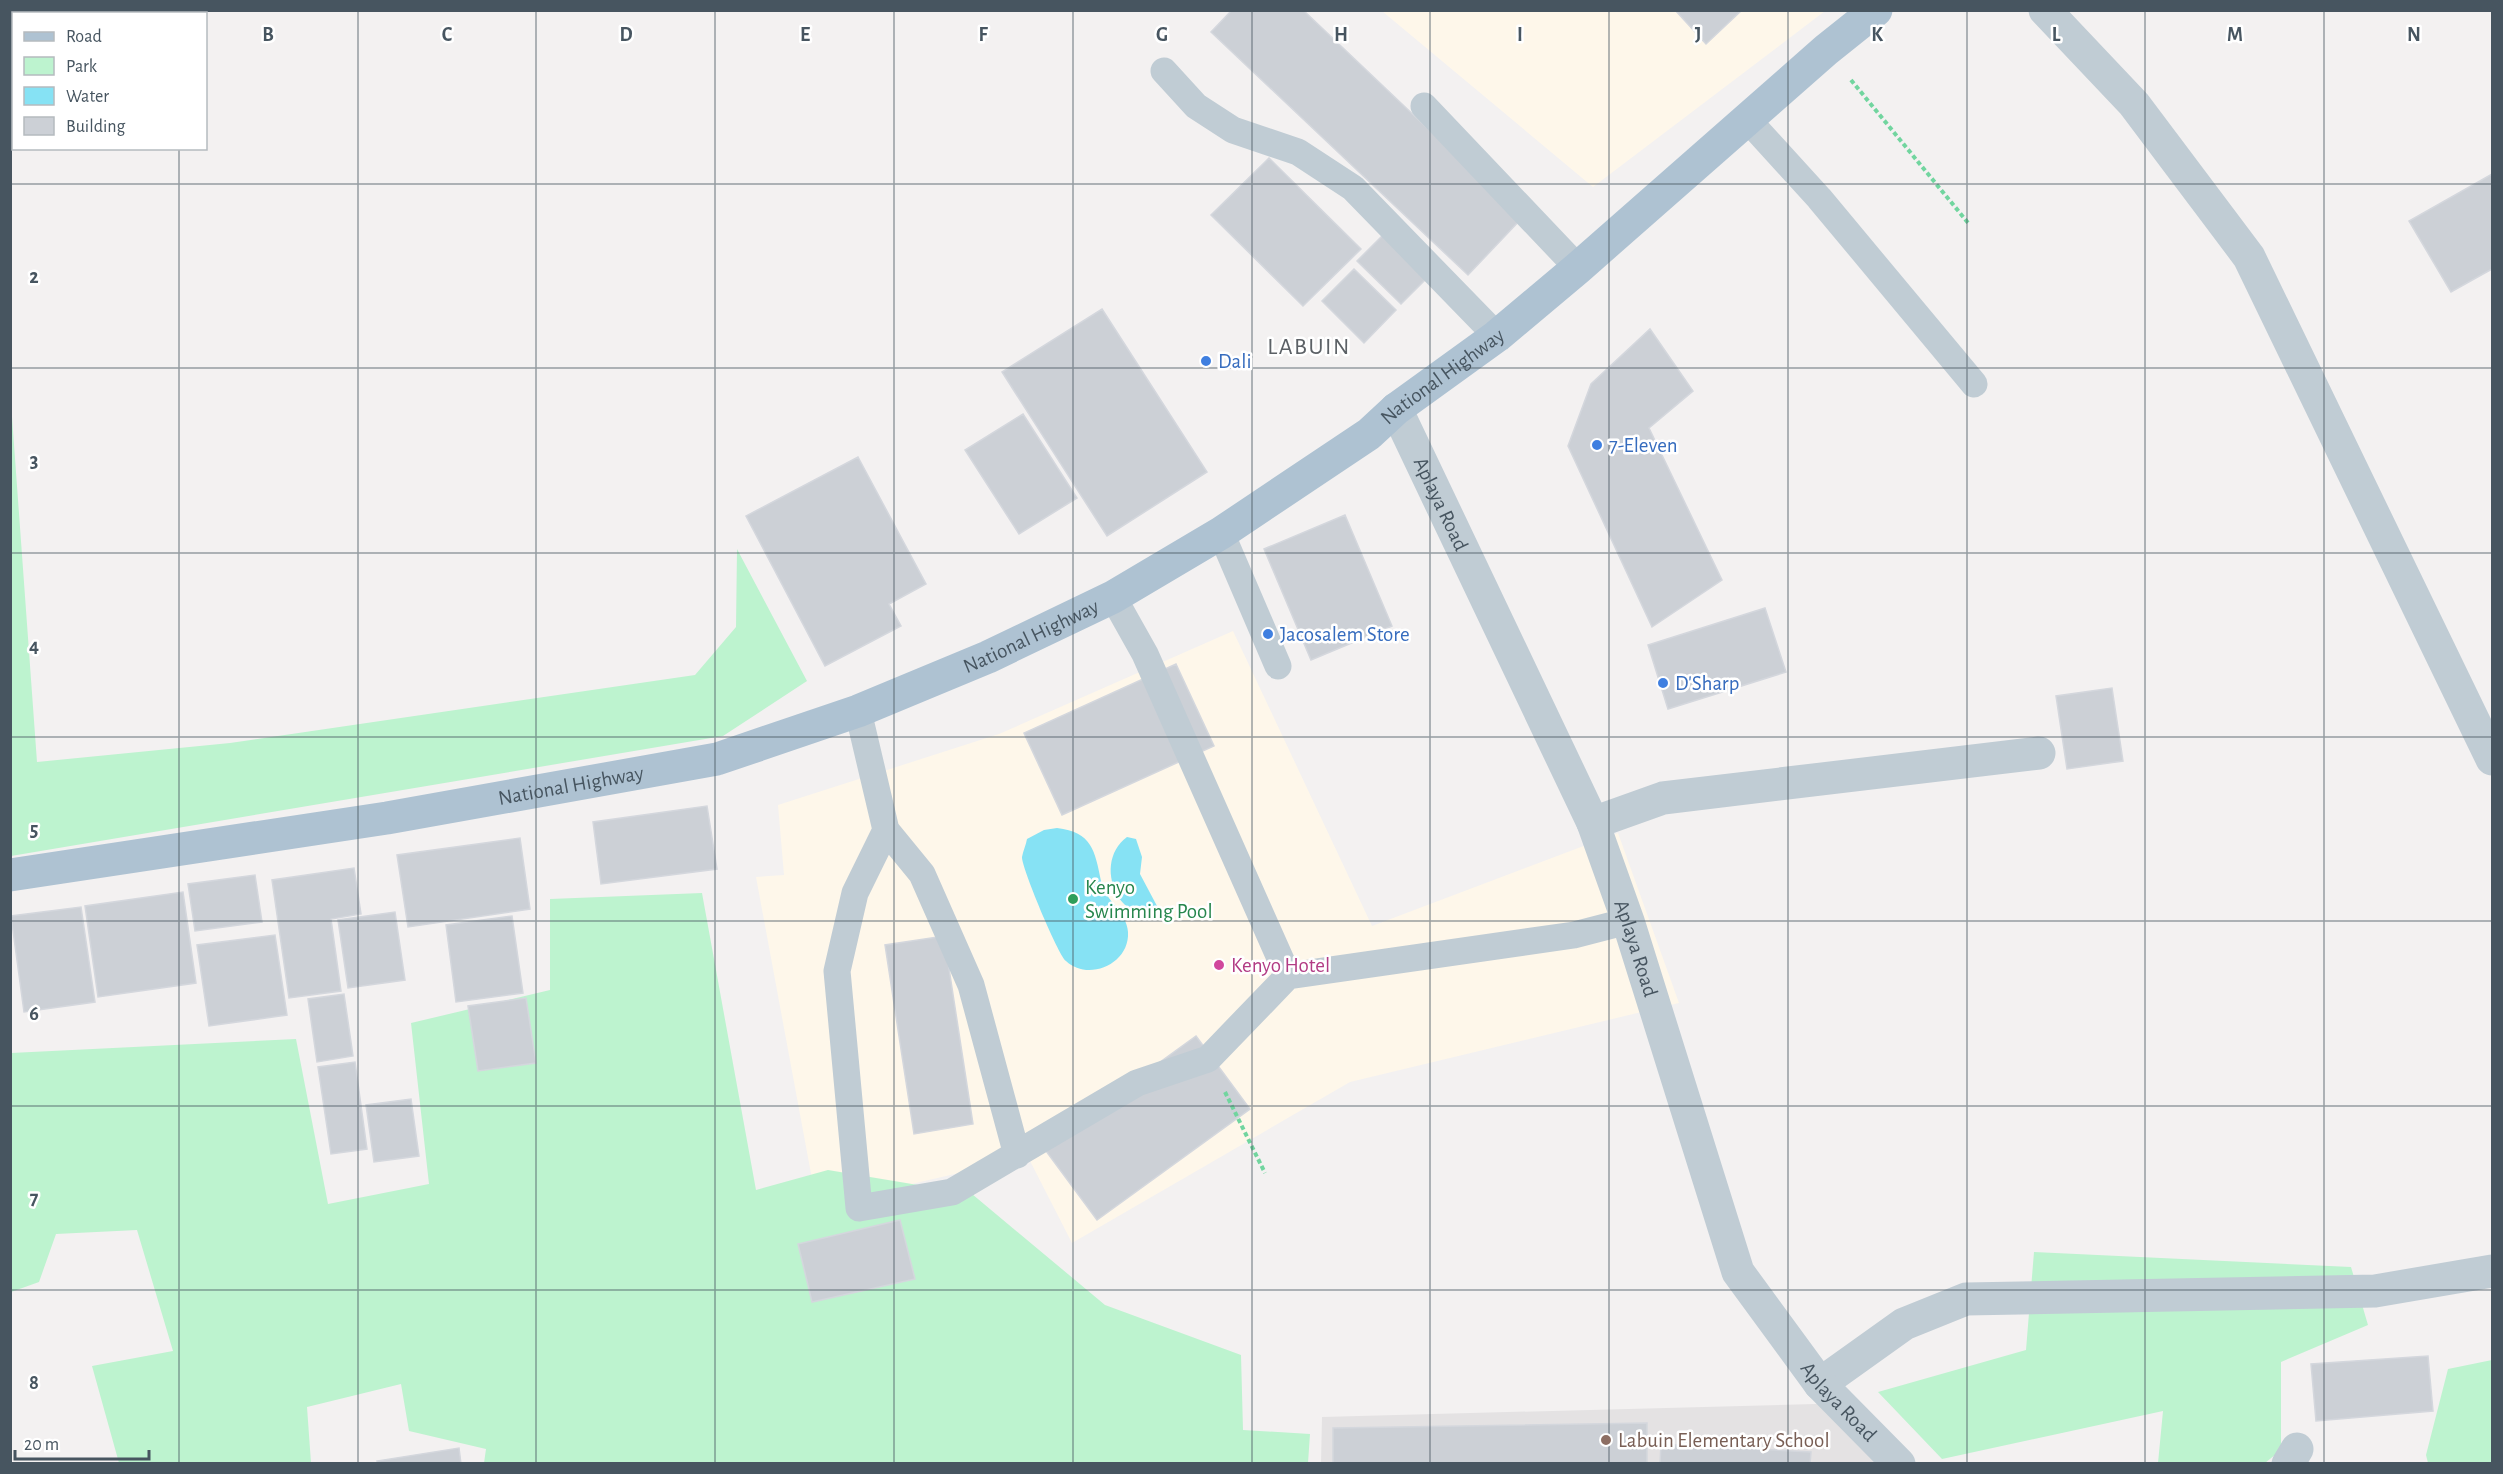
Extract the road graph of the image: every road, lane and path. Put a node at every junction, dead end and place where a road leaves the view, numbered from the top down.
1 (1876, 10) edge
2 (2045, 10) edge
3 (1826, 50) junction
4 (1164, 71) dead end
5 (1424, 106) dead end
6 (1747, 118) junction
7 (1969, 224) dead end
8 (1578, 268) junction
9 (1497, 336) junction
10 (1974, 384) dead end
11 (1396, 410) junction
12 (1221, 533) junction
13 (1113, 597) junction
14 (1278, 666) dead end
15 (858, 711) junction
16 (2039, 753) dead end
17 (2493, 759) edge
18 (1593, 823) junction
19 (886, 830) junction
20 (10, 875) edge
21 (1628, 921) junction
22 (1288, 976) junction
23 (1208, 1059) junction
24 (1017, 1155) junction
25 (1265, 1173) dead end
26 (2493, 1270) edge
27 (1820, 1384) junction
28 (1899, 1464) edge

1 - 3 main road, National Highway
2 - 17 street
3 - 6 main road, National Highway
3 - 7 path
4 - 9 lane
5 - 8 lane
6 - 8 main road, National Highway
6 - 10 lane
8 - 9 main road, National Highway
9 - 11 main road, National Highway
11 - 12 main road, National Highway
11 - 18 street, Aplaya Road
12 - 13 main road, National Highway
12 - 14 lane
13 - 15 main road, National Highway
13 - 22 lane
15 - 19 lane
15 - 20 main road, National Highway
16 - 18 street
18 - 21 street, Aplaya Road
19 - 24 lane
19 - 24 lane
21 - 22 lane
21 - 27 street, Aplaya Road
22 - 23 lane
23 - 24 lane
23 - 25 path
26 - 27 street
27 - 28 street, Aplaya Road

